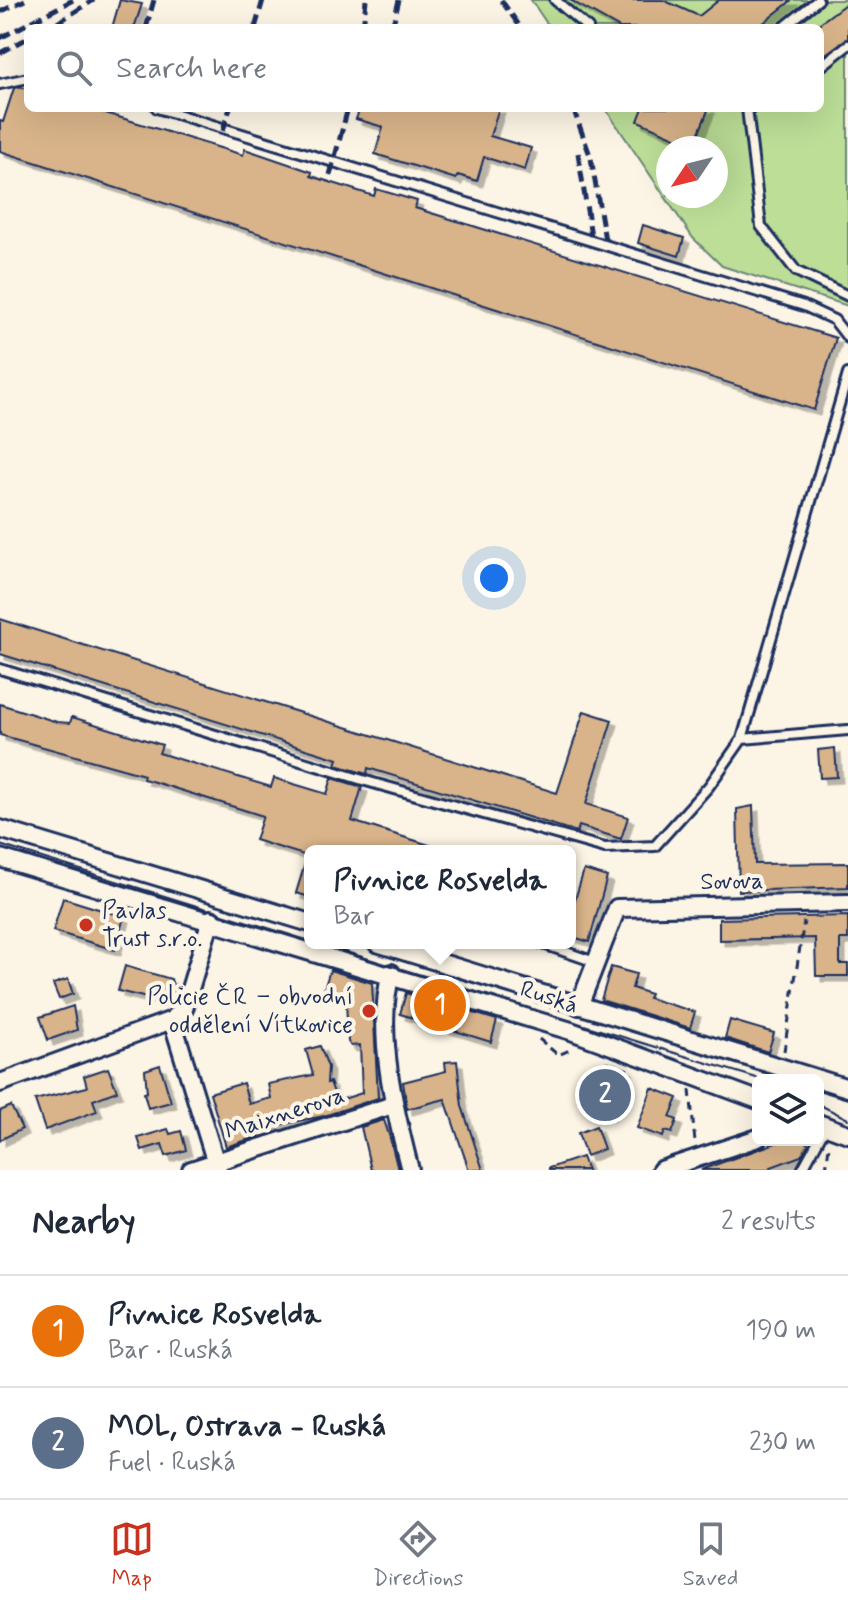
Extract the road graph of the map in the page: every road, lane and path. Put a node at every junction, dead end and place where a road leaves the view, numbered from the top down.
1 (555, 0) edge
2 (818, 0) edge
3 (583, 24) edge
4 (788, 24) edge
5 (848, 45) edge
6 (824, 64) edge
7 (24, 79) edge
8 (0, 84) edge
9 (170, 112) edge
10 (747, 112) edge
11 (848, 296) edge
12 (848, 338) edge
13 (848, 374) edge
14 (0, 669) edge
15 (848, 730) edge
16 (742, 739) junction
17 (0, 829) edge
18 (0, 858) edge
19 (848, 903) edge
20 (807, 904) junction
21 (211, 919) junction
22 (304, 921) edge
23 (304, 947) edge
24 (311, 949) edge
25 (396, 949) edge
26 (558, 949) edge
27 (596, 962) junction
28 (391, 973) junction
29 (579, 1006) junction
30 (172, 1020) junction
31 (782, 1063) dead end
32 (0, 1083) edge
33 (689, 1086) dead end
34 (848, 1088) edge
35 (752, 1098) edge
36 (393, 1105) junction
37 (825, 1130) edge
38 (848, 1134) edge
39 (752, 1140) edge
40 (697, 1158) junction
41 (216, 1165) edge
42 (191, 1170) edge
43 (410, 1170) edge
44 (661, 1170) edge
45 (802, 1170) edge
46 (826, 1170) edge

1 - 3 lane
2 - 4 lane
5 - 6 lane
7 - 8 lane
9 - 12 lane
10 - 11 lane
13 - 16 lane
14 - 16 lane
15 - 16 lane
17 - 22 street
18 - 21 street, Ruská
19 - 20 street, Sovova
20 - 27 street, Sovova
20 - 31 path
21 - 23 street, Ruská
21 - 30 street
24 - 28 street, Ruská
25 - 29 street, Ruská
26 - 27 lane
27 - 29 street
28 - 35 street, Ruská
28 - 36 street
29 - 34 street, Ruská
30 - 32 street
30 - 41 street
33 - 40 path
36 - 41 street, Maixnerova
36 - 43 street
37 - 38 street
37 - 45 lane
37 - 46 path
39 - 40 street
40 - 44 street
41 - 42 street, Maixnerova

